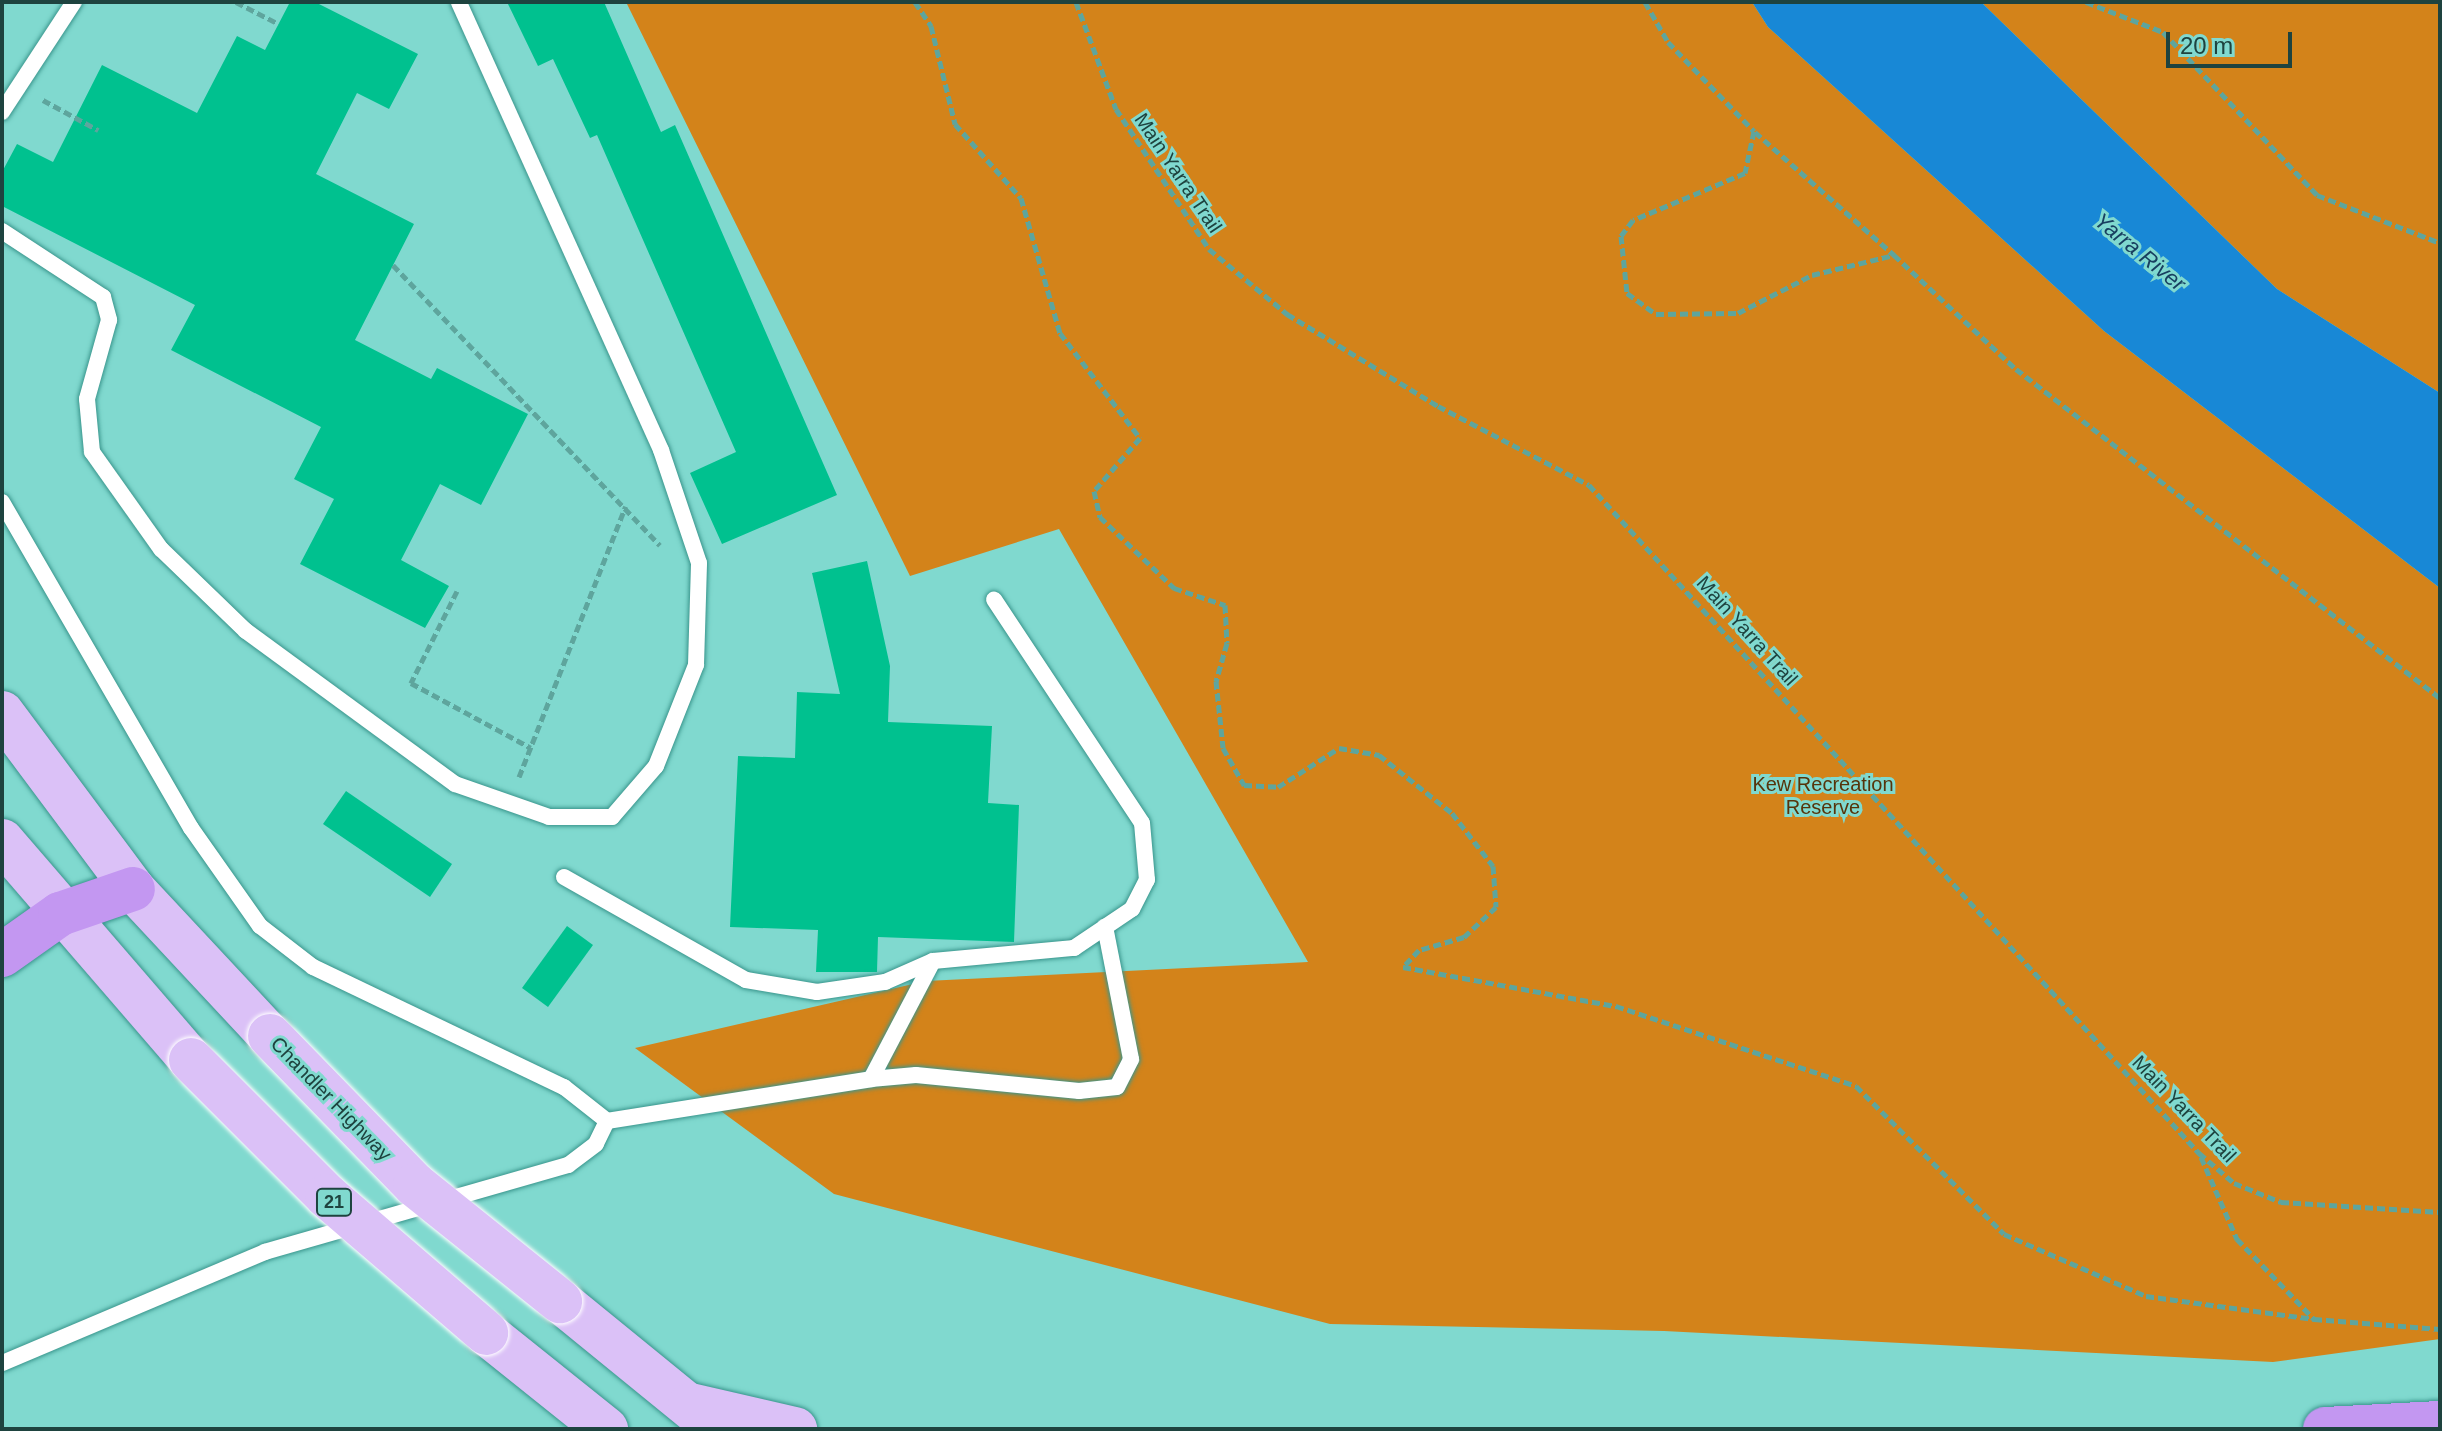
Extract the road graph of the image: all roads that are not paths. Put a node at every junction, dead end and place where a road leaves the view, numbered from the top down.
1 (74, 2) edge
2 (459, 2) edge
3 (2, 112) edge
4 (2, 231) edge
5 (2, 502) edge
6 (994, 599) dead end
7 (2, 713) edge
8 (2, 841) edge
9 (564, 877) dead end
10 (133, 889) junction
11 (60, 914) junction
12 (1105, 927) junction
13 (2, 955) edge
14 (933, 961) junction
15 (871, 1079) junction
16 (607, 1121) junction
17 (2, 1363) edge
18 (703, 1417) edge
19 (2440, 1423) edge
20 (606, 1429) edge
21 (795, 1429) edge
22 (2325, 1429) edge

1 - 3 lane
2 - 4 lane
5 - 16 lane
6 - 12 lane
7 - 10 main road, Chandler Highway
8 - 11 main road, 21
9 - 14 lane
10 - 11 highway
10 - 18 main road, Chandler Highway, bridge
11 - 13 highway
11 - 20 main road, 21, bridge
12 - 14 lane
12 - 15 lane
14 - 15 lane
15 - 16 lane
16 - 17 lane
18 - 21 main road
19 - 22 highway

